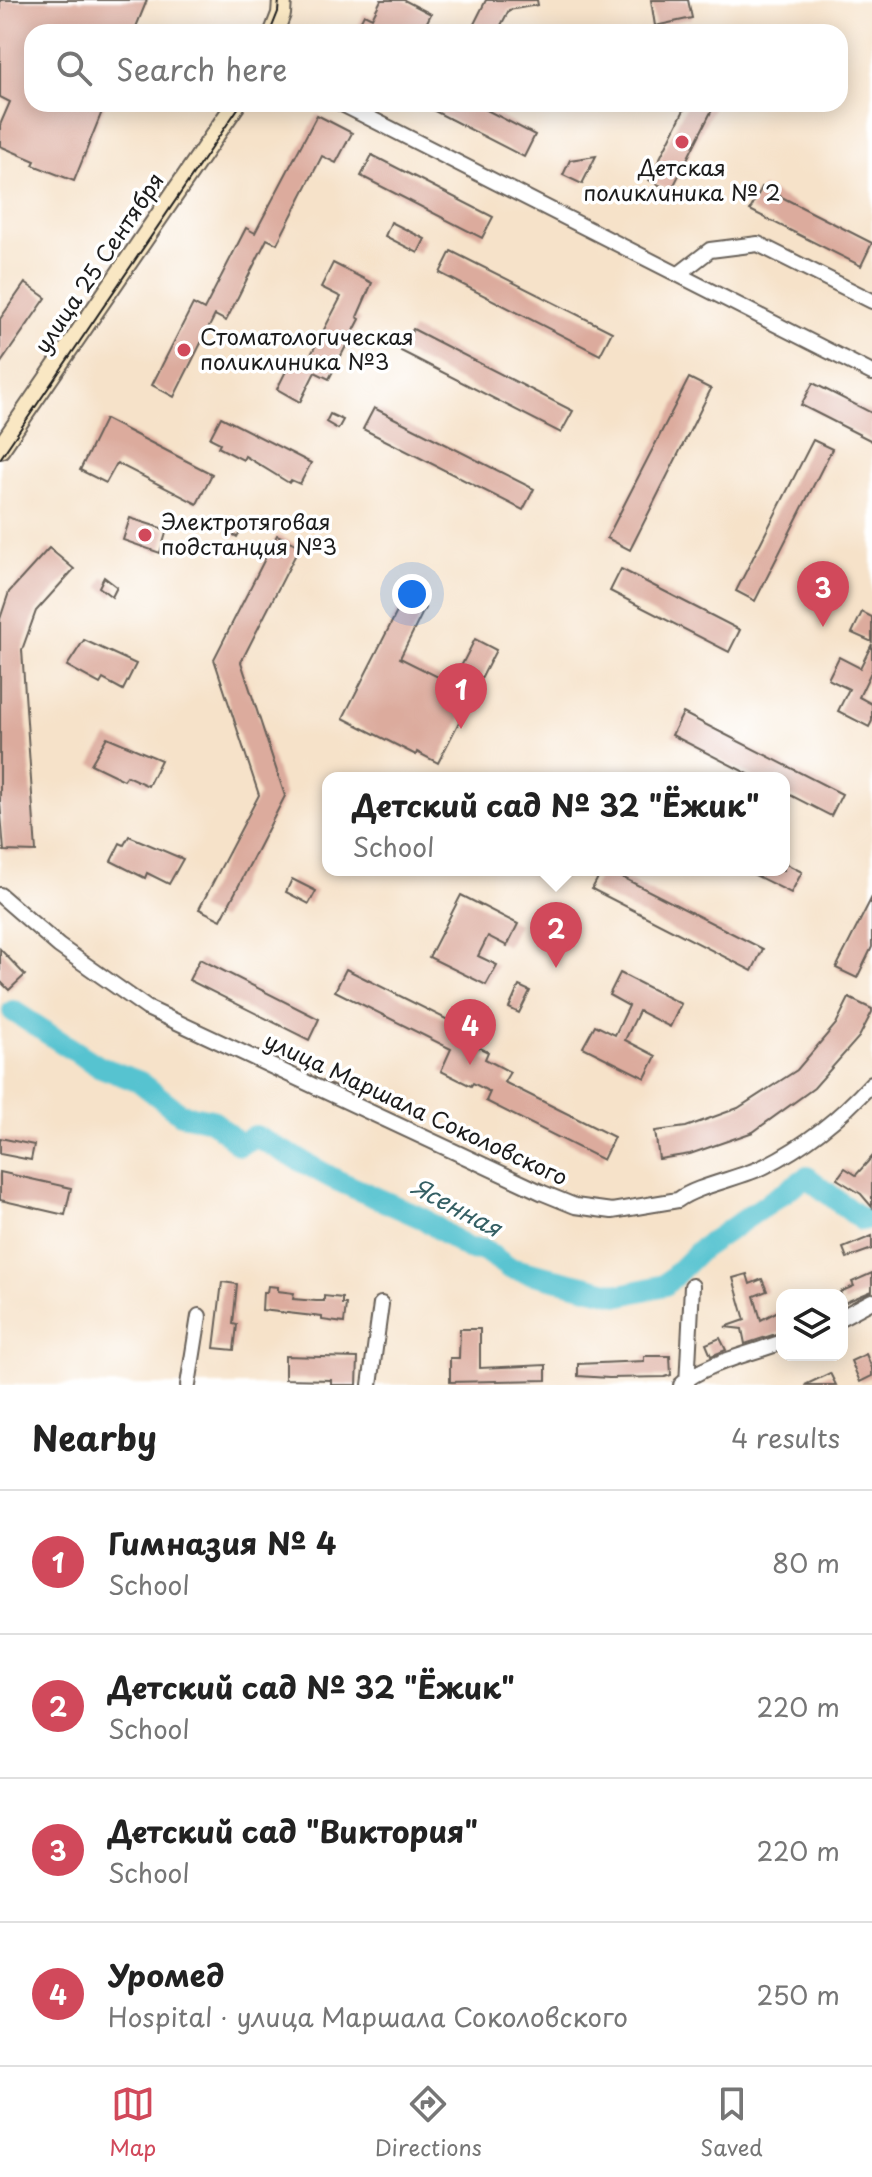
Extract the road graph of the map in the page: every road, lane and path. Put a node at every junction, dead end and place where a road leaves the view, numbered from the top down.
1 (282, 0) edge
2 (277, 24) edge
3 (231, 112) edge
4 (358, 112) edge
5 (679, 274) junction
6 (872, 301) edge
7 (872, 373) edge
8 (0, 449) edge
9 (0, 895) edge
10 (872, 1083) edge
11 (692, 1286) dead end
12 (872, 1301) edge
13 (381, 1304) dead end
14 (848, 1314) edge
15 (199, 1316) dead end
16 (776, 1344) edge
17 (685, 1383) edge
18 (188, 1385) edge
19 (370, 1385) edge

1 - 2 main road
3 - 8 main road, улица 25 Сентября
4 - 5 street
5 - 6 street
5 - 7 street
9 - 10 street, улица Маршала Соколовского
11 - 17 street
12 - 14 street
13 - 19 street
15 - 18 street
16 - 17 street

